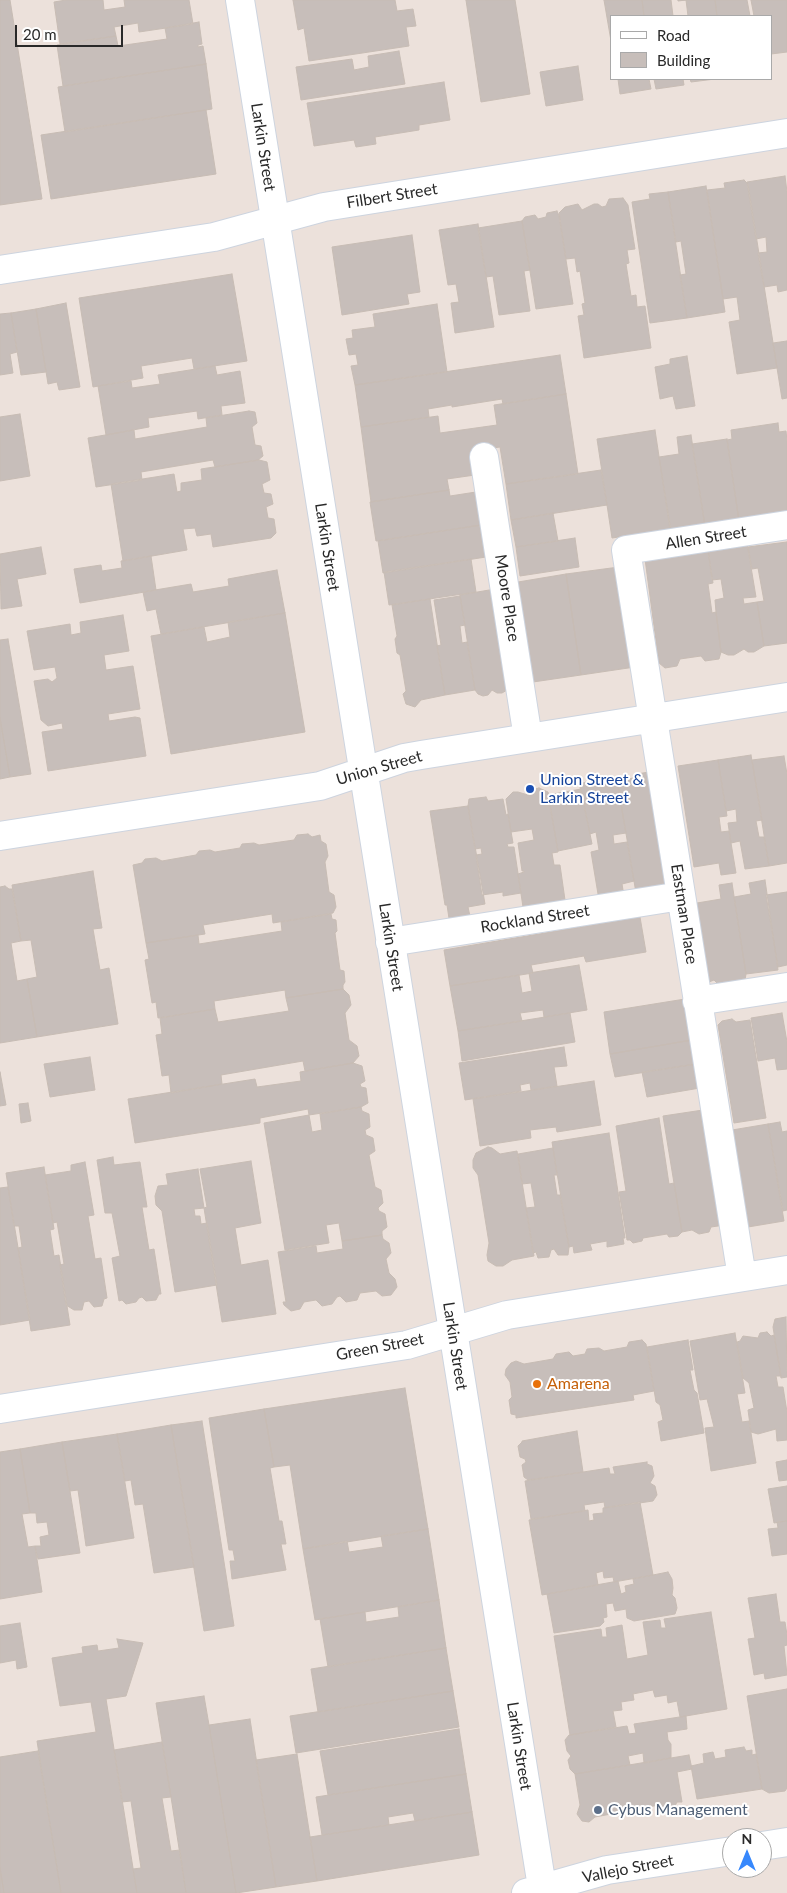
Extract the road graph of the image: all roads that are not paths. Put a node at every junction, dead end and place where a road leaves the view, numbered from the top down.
1 (240, 0) edge
2 (787, 133) edge
3 (275, 219) junction
4 (0, 270) edge
5 (484, 457) dead end
6 (787, 525) edge
7 (626, 550) joint
8 (787, 697) edge
9 (652, 718) junction
10 (528, 738) junction
11 (363, 771) junction
12 (0, 836) edge
13 (681, 896) junction
14 (390, 942) junction
15 (787, 987) edge
16 (698, 1001) junction
17 (787, 1270) edge
18 (742, 1278) junction
19 (452, 1331) junction
20 (0, 1409) edge
21 (787, 1842) edge
22 (772, 1844) edge
23 (722, 1853) edge
24 (537, 1891) edge

1 - 3 street, Larkin Street
2 - 3 street, Filbert Street
3 - 4 street, Filbert Street
3 - 11 street, Larkin Street
5 - 10 street, Moore Place
6 - 7 street, Allen Street
7 - 9 street, Eastman Place
8 - 9 street, Union Street
9 - 10 street, Union Street
9 - 13 street, Eastman Place
10 - 11 street, Union Street
11 - 12 street, Union Street
11 - 14 street, Larkin Street
13 - 14 street, Rockland Street
13 - 16 street, Eastman Place
14 - 19 street, Larkin Street
15 - 16 street
16 - 18 street, Eastman Place
17 - 18 street, Green Street
18 - 19 street, Green Street
19 - 20 street, Green Street
19 - 24 street, Larkin Street
21 - 22 street
23 - 24 street, Vallejo Street

